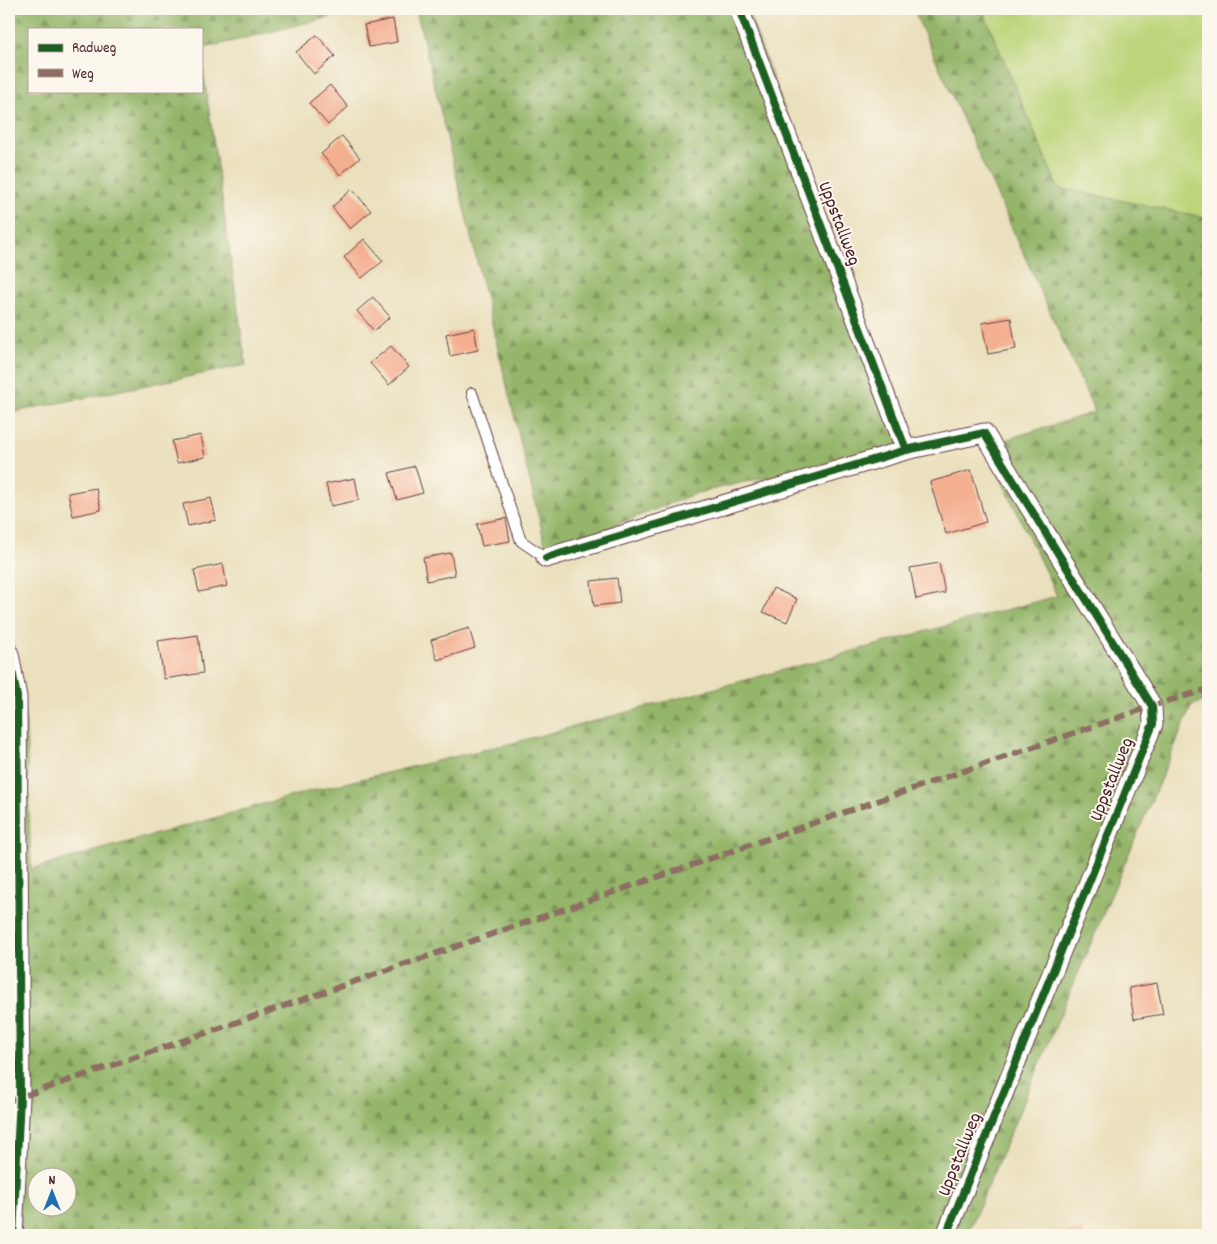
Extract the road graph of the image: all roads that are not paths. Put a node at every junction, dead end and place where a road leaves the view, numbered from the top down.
1 (739, 9) edge
2 (472, 393) dead end
3 (906, 450) junction
4 (546, 558) joint
5 (9, 654) edge
6 (13, 1235) edge
7 (946, 1235) edge

1 - 3 street, Uppstallweg
2 - 4 lane
3 - 4 street, Uppstallweg
3 - 7 street, Uppstallweg
5 - 6 street

